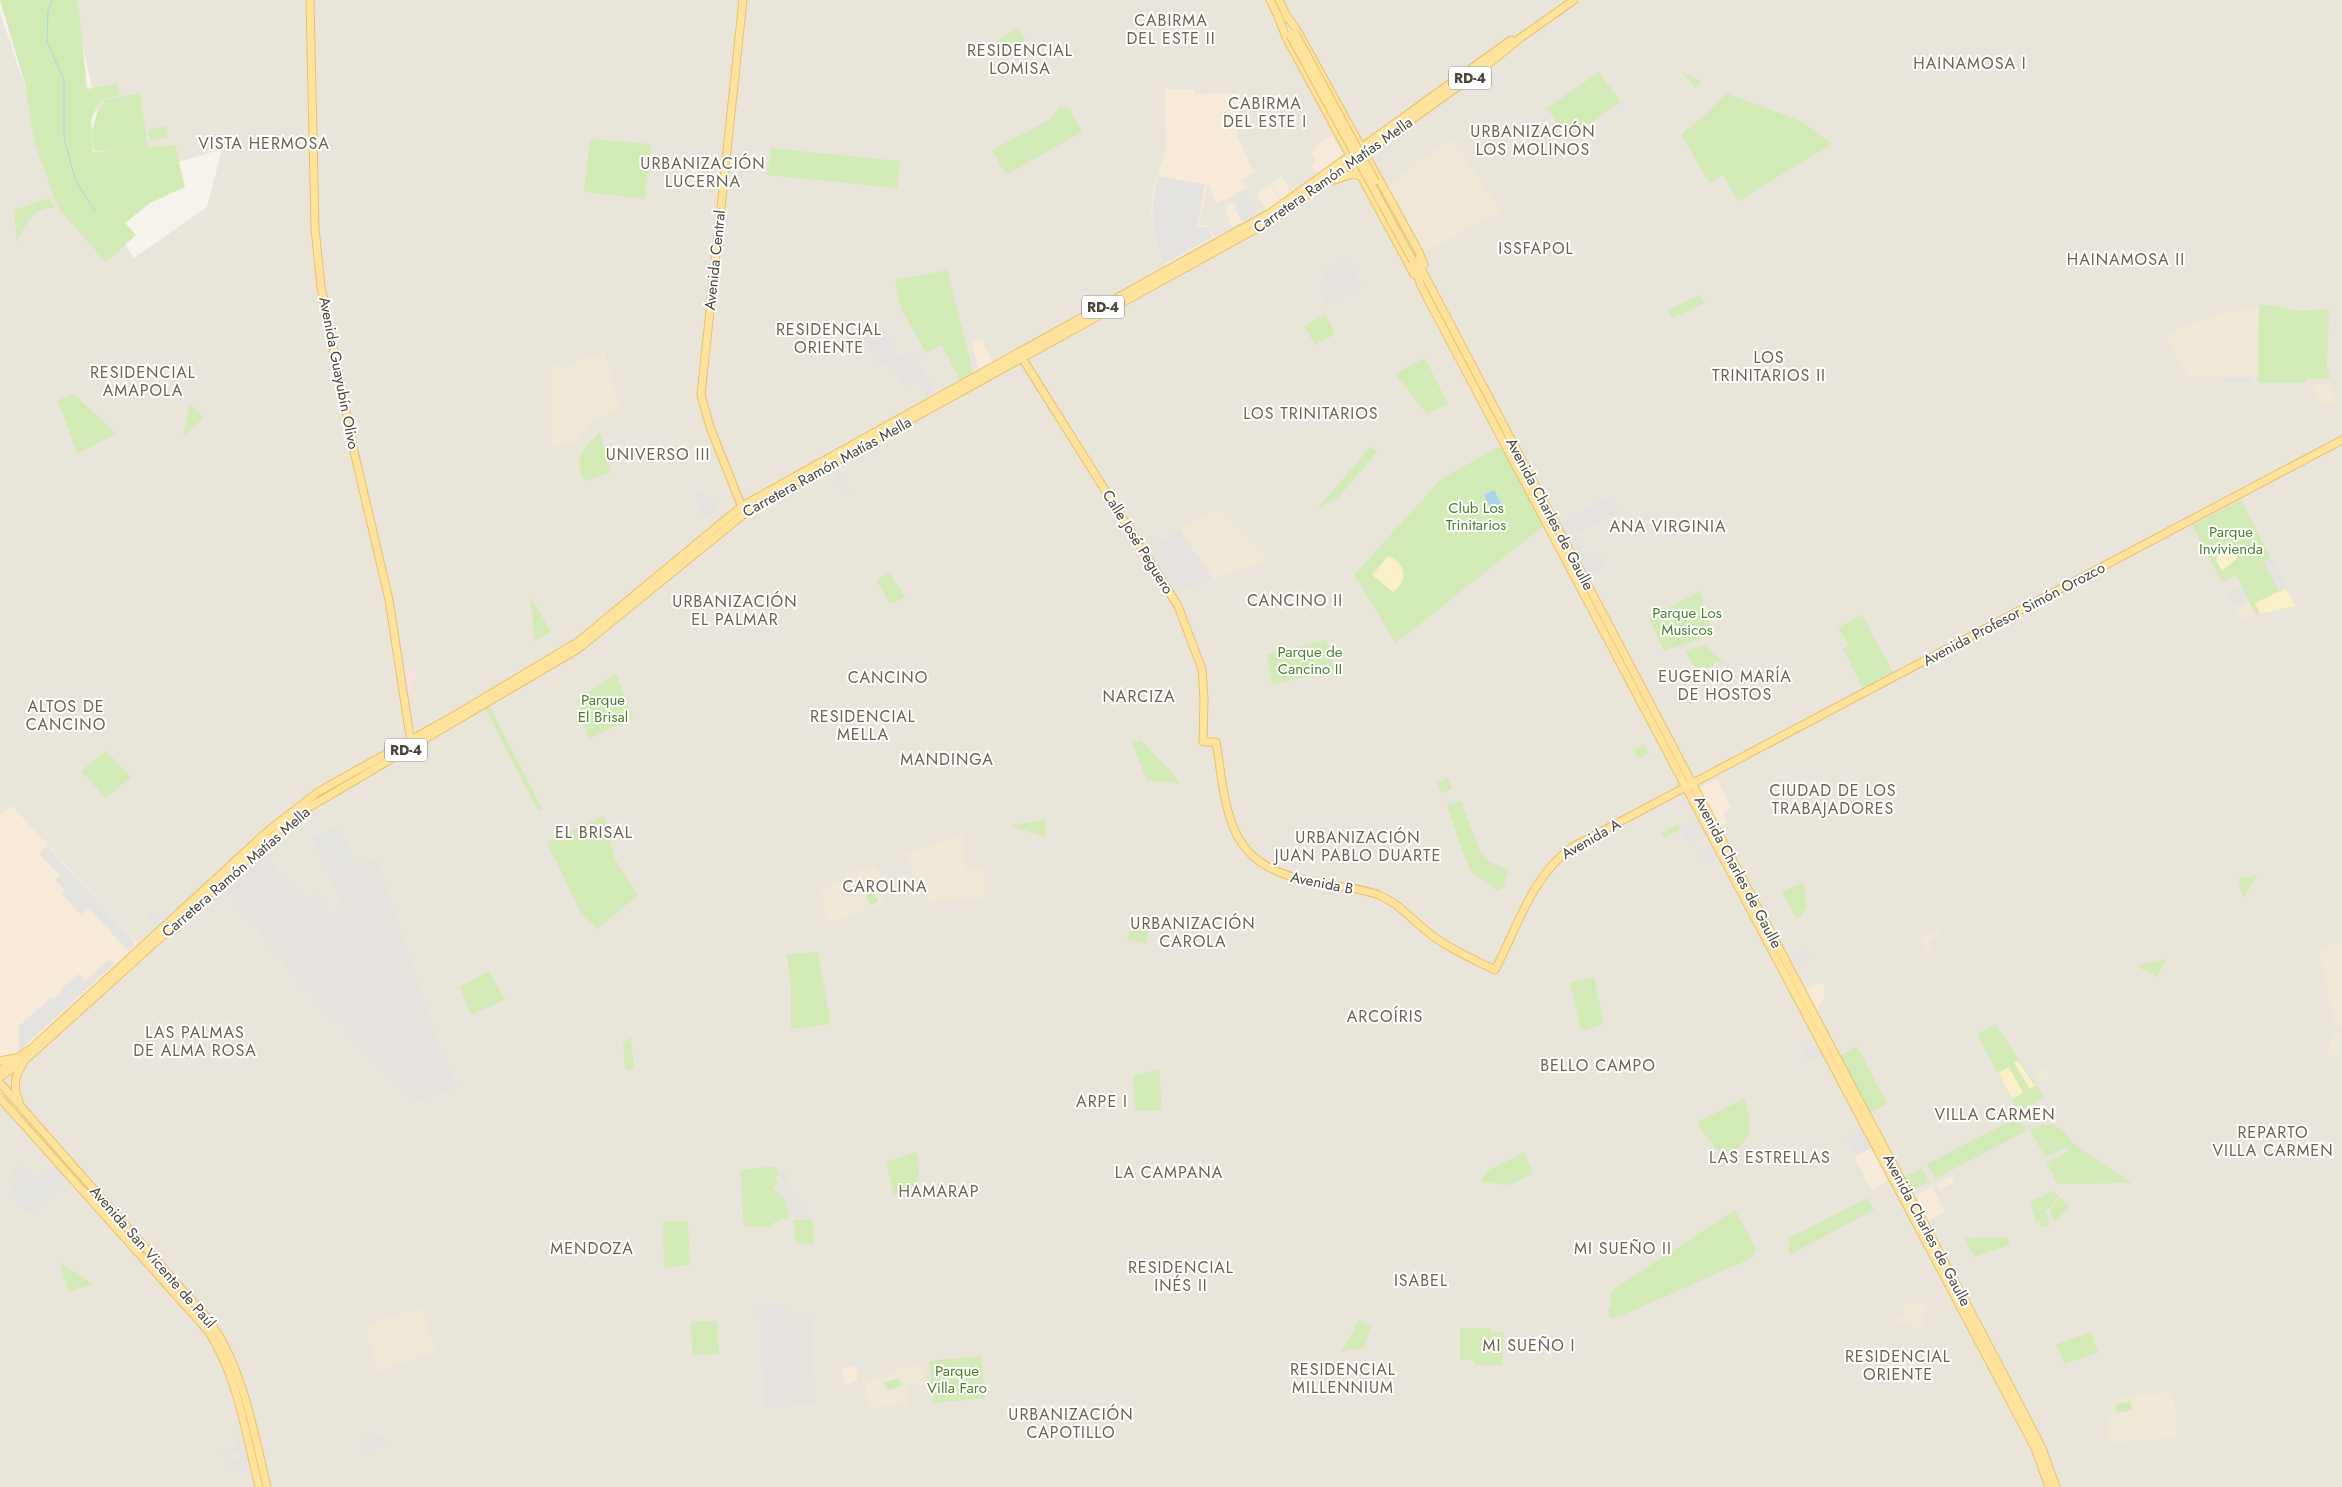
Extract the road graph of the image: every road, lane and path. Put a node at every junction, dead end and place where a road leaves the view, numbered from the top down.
1 (310, 0) edge
2 (743, 0) edge
3 (1270, 0) edge
4 (1279, 0) edge
5 (1566, 0) edge
6 (1574, 0) edge
7 (1287, 16) junction
8 (1279, 20) junction
9 (1292, 34) junction
10 (1362, 148) junction
11 (1350, 155) junction
12 (1370, 163) junction
13 (1360, 173) junction
14 (1322, 184) junction
15 (1414, 260) junction
16 (1430, 283) junction
17 (1421, 286) junction
18 (1022, 358) junction
19 (2342, 440) edge
20 (743, 509) junction
21 (1216, 742) joint
22 (411, 743) junction
23 (1689, 786) junction
24 (1495, 970) joint
25 (32, 1048) junction
26 (25, 1060) junction
27 (0, 1061) edge
28 (0, 1070) edge
29 (0, 1077) edge
30 (0, 1083) edge
31 (0, 1098) edge
32 (0, 1105) edge
33 (22, 1108) junction
34 (12, 1112) junction
35 (1975, 1328) junction
36 (259, 1487) edge
37 (266, 1487) edge
38 (2049, 1487) edge
39 (2056, 1487) edge

1 - 22 main road, Avenida Guayubín Olivo
2 - 20 main road, Avenida Central
3 - 8 main road
4 - 7 main road
5 - 10 main road, Carretera Ramón Matías Mella / RD-4
6 - 10 main road, Carretera Ramón Matías Mella / RD-4
7 - 9 main road
7 - 10 main road
8 - 9 main road
8 - 11 main road
9 - 15 main road, bridge
10 - 11 main road, Carretera Ramón Matías Mella / RD-4
10 - 12 main road
11 - 13 main road
11 - 14 main road, Carretera Ramón Matías Mella / RD-4
11 - 20 main road, Carretera Ramón Matías Mella / RD-4
12 - 13 main road
12 - 16 main road
13 - 14 main road
13 - 17 main road
14 - 18 main road, Carretera Ramón Matías Mella / RD-4
15 - 16 main road, Avenida Charles de Gaulle
15 - 17 main road, Avenida Charles de Gaulle
16 - 23 main road, Avenida Charles de Gaulle
17 - 23 main road, Avenida Charles de Gaulle
18 - 20 main road, Carretera Ramón Matías Mella / RD-4
18 - 21 main road, Calle José Peguero
19 - 23 main road, Avenida Profesor Simón Orozco
20 - 22 main road, Carretera Ramón Matías Mella / RD-4
21 - 24 main road, Avenida B
22 - 25 main road, Carretera Ramón Matías Mella / RD-4
22 - 26 main road, Carretera Ramón Matías Mella / RD-4
23 - 24 main road, Avenida A
23 - 35 main road, Avenida Charles de Gaulle
25 - 27 main road
25 - 28 main road, Carretera Ramón Matías Mella / RD-4
26 - 29 main road, Carretera Ramón Matías Mella / RD-4
26 - 33 main road
30 - 33 main road, Avenida San Vicente de Paúl
31 - 34 main road, Avenida San Vicente de Paúl
32 - 34 main road
33 - 37 main road, Avenida San Vicente de Paúl
34 - 36 main road, Avenida San Vicente de Paúl
35 - 38 main road, Avenida Charles de Gaulle
35 - 39 main road, Avenida Charles de Gaulle

